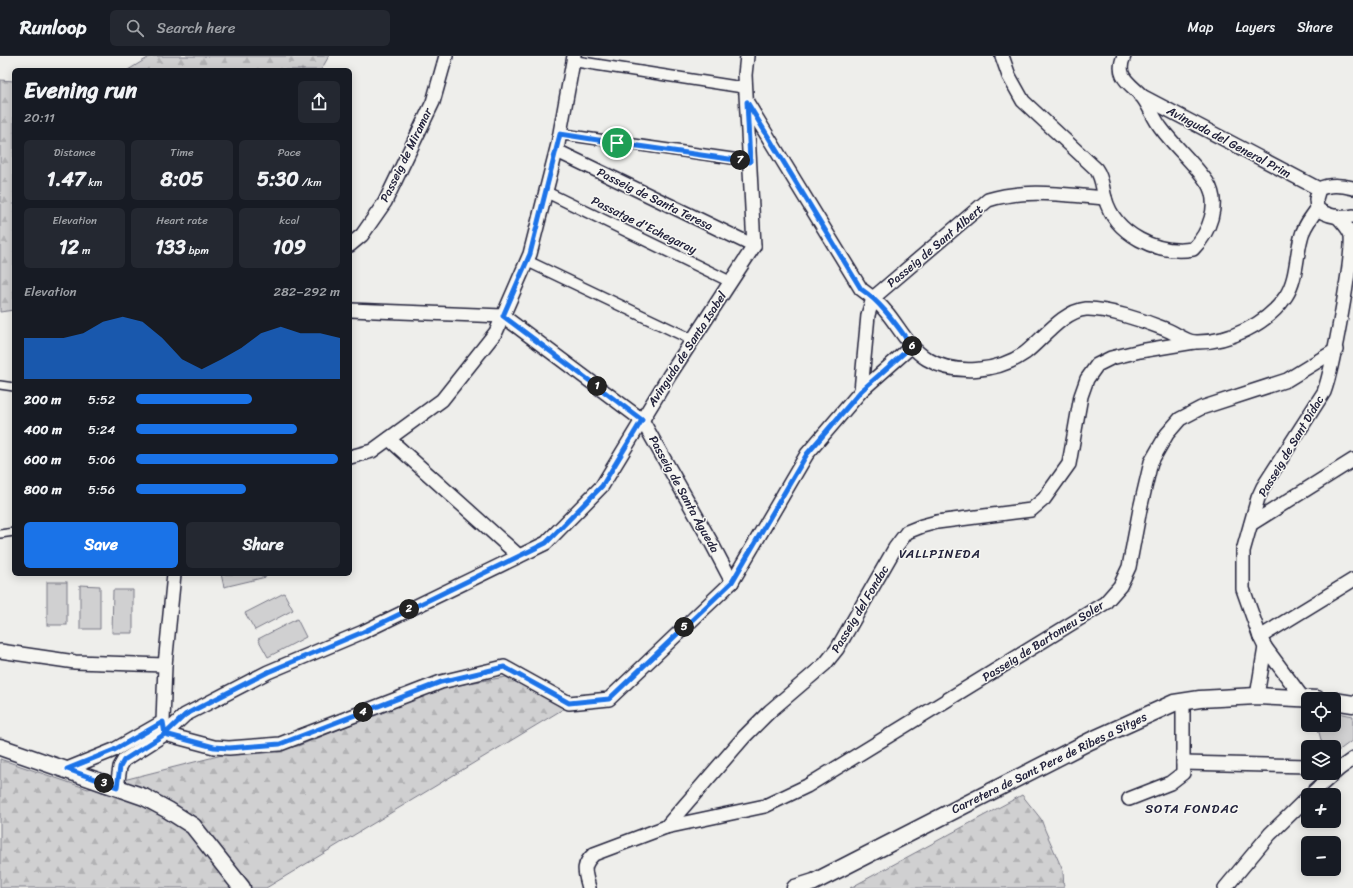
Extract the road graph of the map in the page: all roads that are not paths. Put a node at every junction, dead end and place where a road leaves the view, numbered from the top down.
1 (446, 56) edge
2 (747, 56) edge
3 (1002, 56) edge
4 (1124, 56) edge
5 (574, 58) edge
6 (746, 88) junction
7 (1140, 95) junction
8 (747, 102) junction
9 (560, 134) junction
10 (556, 151) junction
11 (750, 162) junction
12 (1353, 188) edge
13 (1319, 189) junction
14 (546, 192) junction
15 (1105, 198) junction
16 (1317, 209) junction
17 (1336, 216) junction
18 (1353, 216) edge
19 (352, 243) edge
20 (754, 246) junction
21 (527, 261) junction
22 (1352, 265) edge
23 (731, 282) junction
24 (874, 298) junction
25 (352, 310) edge
26 (503, 316) junction
27 (693, 340) junction
28 (1194, 342) junction
29 (912, 346) junction
30 (1336, 350) junction
31 (0, 385) edge
32 (12, 387) edge
33 (861, 391) junction
34 (642, 420) junction
35 (389, 439) junction
36 (352, 456) edge
37 (1353, 460) edge
38 (1251, 524) junction
39 (12, 532) edge
40 (0, 534) edge
41 (519, 556) junction
42 (174, 576) edge
43 (1353, 580) edge
44 (732, 582) junction
45 (1262, 642) junction
46 (0, 651) edge
47 (165, 665) junction
48 (1305, 692) edge
49 (1257, 696) junction
50 (1301, 698) edge
51 (1183, 702) junction
52 (1341, 702) edge
53 (1353, 704) edge
54 (164, 728) junction
55 (0, 747) edge
56 (1353, 759) edge
57 (1183, 763) junction
58 (1301, 766) edge
59 (1341, 766) edge
60 (67, 769) junction
61 (1325, 780) edge
62 (117, 787) junction
63 (1317, 788) edge
64 (1129, 799) dead end
65 (1301, 804) edge
66 (666, 827) junction
67 (242, 888) edge
68 (589, 888) edge
69 (795, 888) edge
70 (1225, 888) edge

1 - 19 street, Passeig de Miramar
2 - 6 street
3 - 15 street
4 - 7 street
5 - 6 street
5 - 9 street
6 - 8 street
7 - 13 street, Avinguda del General Prim
7 - 15 street
8 - 11 street
8 - 24 street
9 - 10 street
9 - 11 street
10 - 14 street
10 - 20 street, Passeig de Santa Teresa
11 - 20 street
12 - 13 street
13 - 16 street
14 - 21 street
14 - 23 street, Passatge d'Echegaray
15 - 24 street, Passeig de Sant Albert
16 - 17 street
16 - 28 street
17 - 18 street
17 - 22 street, Passeig de Sant Dídac
20 - 23 street, Avinguda de Santa Isabel
21 - 26 street
21 - 27 street
22 - 30 street, Passeig de Sant Dídac
23 - 27 street, Avinguda de Santa Isabel
24 - 29 street
24 - 33 street
25 - 26 street
26 - 34 street, Passeig de Santa Àgueda
26 - 35 street
27 - 34 street, Avinguda de Santa Isabel
28 - 29 street
28 - 66 street, Passeig del Fondac
29 - 33 street
30 - 38 street, Passeig de Sant Dídac
30 - 66 street, Passeig de Bartomeu Soler
31 - 32 lane
33 - 44 street
34 - 41 street, Avinguda de Santa Isabel
34 - 44 street, Passeig de Santa Àgueda
35 - 36 street
35 - 41 street
37 - 38 street
38 - 45 street, Passeig de Sant Dídac
39 - 40 lane
41 - 54 street, Avinguda de Santa Isabel
42 - 47 street
43 - 45 street
44 - 54 street
45 - 48 street, Passeig de Sant Dídac
45 - 49 street, Passeig de Sant Dídac
46 - 47 street
47 - 54 street
49 - 50 street, Carretera de Sant Pere de Ribes a Sitges
49 - 51 street, Carretera de Sant Pere de Ribes a Sitges
51 - 57 street
51 - 69 street, Carretera de Sant Pere de Ribes a Sitges
52 - 53 street
54 - 60 street
54 - 62 street, Avinguda de Santa Isabel
55 - 60 street
56 - 59 street
57 - 58 street
57 - 64 street
60 - 62 street
61 - 63 street
62 - 67 street
65 - 70 street
66 - 68 street, Passeig del Fondac

